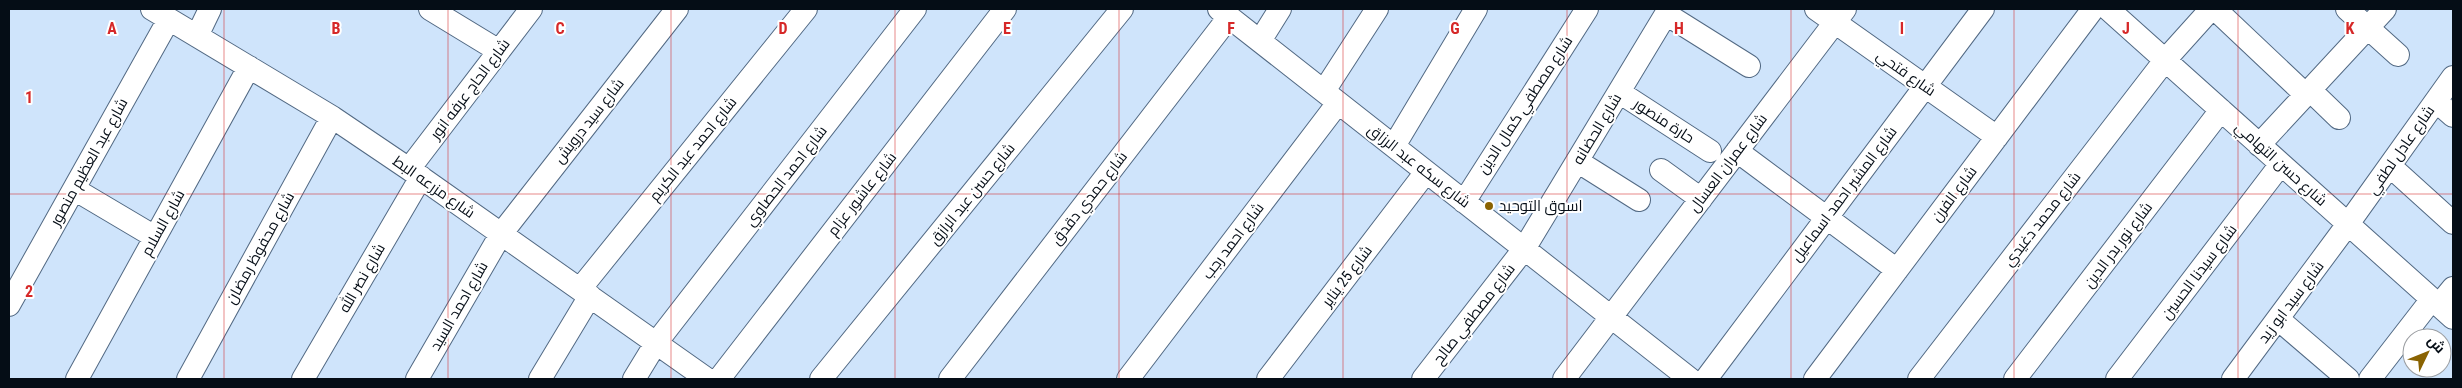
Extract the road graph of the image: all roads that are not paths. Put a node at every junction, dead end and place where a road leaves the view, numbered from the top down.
1 (210, 9) edge
2 (430, 9) edge
3 (531, 9) edge
4 (677, 9) edge
5 (806, 9) edge
6 (915, 9) edge
7 (1005, 9) edge
8 (1122, 9) edge
9 (1280, 9) edge
10 (1376, 9) edge
11 (1476, 9) edge
12 (1587, 9) edge
13 (1816, 9) edge
14 (1983, 9) edge
15 (2093, 9) edge
16 (2108, 9) edge
17 (2213, 9) edge
18 (2347, 9) edge
19 (2385, 9) edge
20 (1667, 11) edge
21 (1224, 13) edge
22 (160, 14) edge
23 (1840, 15) edge
24 (2367, 27) junction
25 (197, 36) junction
26 (1260, 41) junction
27 (499, 51) junction
28 (2398, 55) dead end
29 (2166, 59) junction
30 (1749, 66) dead end
31 (249, 68) junction
32 (2453, 77) edge
33 (1925, 86) junction
34 (1619, 92) junction
35 (2308, 93) junction
36 (1331, 97) junction
37 (2436, 101) junction
38 (2221, 110) junction
39 (2453, 116) edge
40 (332, 118) junction
41 (2339, 118) dead end
42 (1997, 137) junction
43 (2259, 144) junction
44 (1394, 146) junction
45 (1710, 151) dead end
46 (1737, 151) junction
47 (1577, 161) junction
48 (2281, 164) junction
49 (2390, 166) junction
50 (1661, 170) dead end
51 (1426, 172) junction
52 (415, 173) junction
53 (74, 189) junction
54 (1701, 199) junction
55 (1639, 200) dead end
56 (1464, 202) junction
57 (1826, 217) junction
58 (2348, 224) junction
59 (2453, 224) edge
60 (501, 234) junction
61 (155, 237) junction
62 (1524, 249) junction
63 (1897, 270) junction
64 (2453, 288) edge
65 (585, 293) junction
66 (9, 305) edge
67 (2441, 307) edge
68 (1612, 317) junction
69 (2278, 319) junction
70 (656, 343) junction
71 (1926, 377) edge
72 (77, 379) edge
73 (188, 379) edge
74 (302, 379) edge
75 (416, 379) edge
76 (540, 379) edge
77 (634, 379) edge
78 (707, 379) edge
79 (719, 379) edge
80 (821, 379) edge
81 (950, 379) edge
82 (1128, 379) edge
83 (1268, 379) edge
84 (1423, 379) edge
85 (1564, 379) edge
86 (1690, 379) edge
87 (1706, 379) edge
88 (1815, 379) edge
89 (2015, 379) edge
90 (2117, 379) edge
91 (2235, 379) edge
92 (2348, 379) edge
93 (2370, 379) edge

1 - 25 street
2 - 27 street
3 - 27 street, شارع الحاج عرفه انور
4 - 60 street, شارع سيد درويش
5 - 65 street, شارع احمد عبد الكريم
6 - 70 street, شارع احمد الحصاوي
7 - 79 street, شارع عاشور عزام
8 - 80 street, شارع حسن عبد الرازق
9 - 26 street
10 - 36 street, شارع احمد رجب
11 - 44 street
12 - 56 street, شارع مصطفي كمال الدين
13 - 23 street, شارع فتحي
14 - 33 street, شارع المشير احمد اسماعيل
15 - 42 street, شارع الفرن
16 - 29 street, شارع حسن التهامي
17 - 29 street, شارع محمد دغيدي
17 - 35 street
18 - 24 street
19 - 24 street
20 - 30 street
20 - 34 street, شارع الحضانه
21 - 26 street, شارع سكه عبد الرزاق
21 - 81 street, شارع حمدي دقدق
22 - 25 street, شارع مزرعه البط
22 - 53 street, شارع عبد العظيم منصور
23 - 33 street, شارع فتحي
23 - 46 street, شارع عمران العسال
24 - 28 street
24 - 35 street
25 - 31 street, شارع مزرعه البط
26 - 36 street, شارع سكه عبد الرزاق
27 - 52 street, شارع الحاج عرفه انور
29 - 38 street, شارع حسن التهامي
29 - 71 street, شارع محمد دغيدي
31 - 40 street, شارع مزرعه البط
31 - 61 street, شارع السلام
32 - 37 street, شارع عادل لطفي
33 - 42 street, شارع فتحي
33 - 57 street, شارع المشير احمد اسماعيل
34 - 45 street, حارة منصور
34 - 47 street, شارع الحضانه
35 - 41 street
35 - 43 street
36 - 44 street, شارع سكه عبد الرزاق
36 - 82 street, شارع احمد رجب
37 - 39 street
37 - 49 street, شارع عادل لطفي
38 - 43 street, شارع حسن التهامي
38 - 89 street, شارع نور بدر الدين
40 - 52 street, شارع مزرعه البط
40 - 73 street, شارع محفوظ رمضان
42 - 63 street, شارع الفرن
43 - 48 street, شارع حسن التهامي
44 - 51 street, شارع سكه عبد الرزاق
46 - 54 street, شارع عمران العسال
46 - 57 street
47 - 55 street
47 - 62 street, شارع الحضانه
48 - 58 street, شارع حسن التهامي
48 - 90 street, شارع سيدنا الحسين
49 - 58 street, شارع عادل لطفي
49 - 59 street
50 - 54 street
51 - 56 street, شارع سكه عبد الرزاق
51 - 83 street, شارع 25 يناير
52 - 60 street, شارع مزرعه البط
52 - 74 street, شارع نصر الله
53 - 61 street
53 - 66 street, شارع عبد العظيم منصور
54 - 68 street, شارع عمران العسال
56 - 62 street, شارع سكه عبد الرزاق
57 - 63 street
57 - 87 street, شارع المشير احمد اسماعيل
58 - 67 street, شارع حسن التهامي
58 - 69 street, شارع سيد ابو زيد
60 - 65 street, شارع مزرعه البط
60 - 75 street, شارع احمد السيد
61 - 72 street, شارع السلام
62 - 68 street, شارع سكه عبد الرزاق
62 - 84 street, شارع مصطفي صالح
63 - 88 street, شارع الفرن
64 - 67 street
65 - 70 street, شارع مزرعه البط
65 - 76 street, شارع احمد عبد الكريم
67 - 93 street
68 - 85 street, شارع عمران العسال
68 - 86 street, شارع سكه عبد الرزاق
69 - 91 street, شارع سيد ابو زيد
69 - 92 street
70 - 77 street, شارع احمد الحصاوي
70 - 78 street, شارع مزرعه البط

